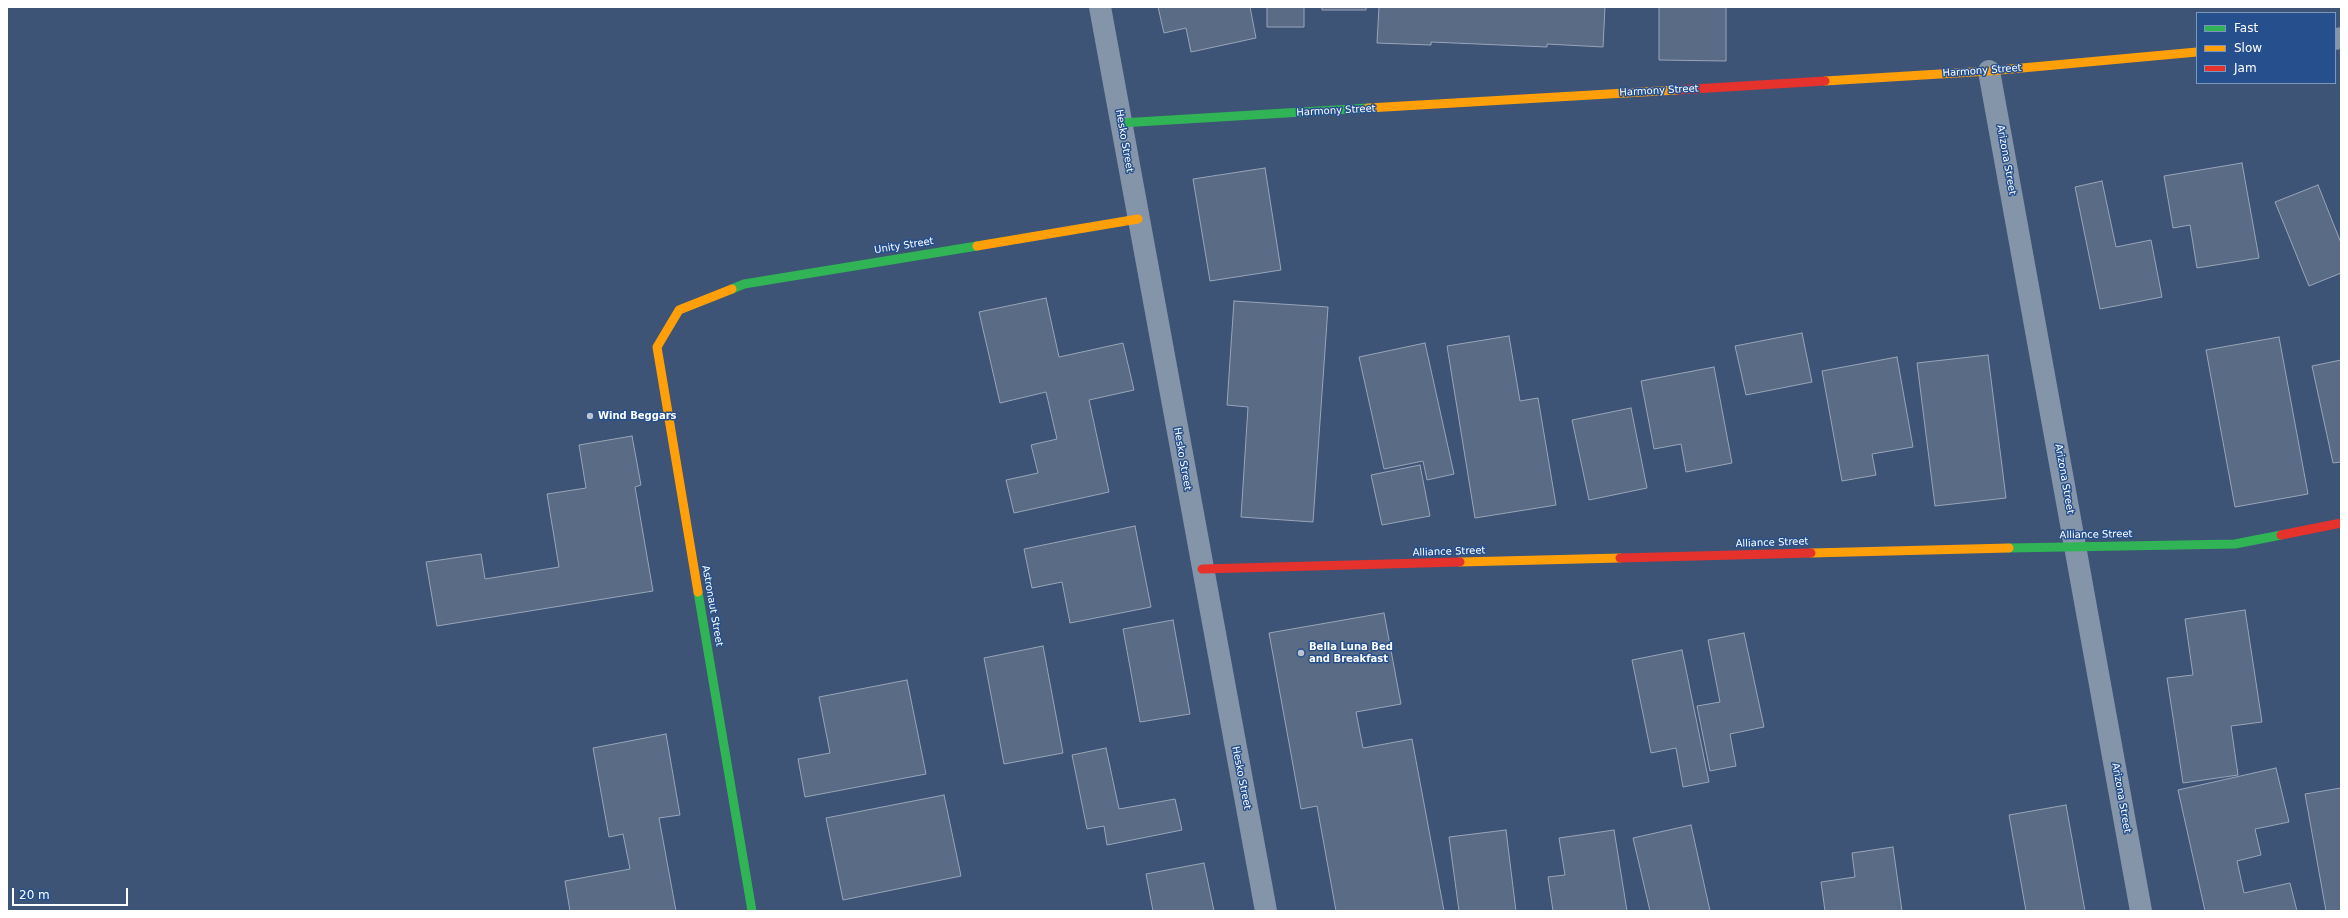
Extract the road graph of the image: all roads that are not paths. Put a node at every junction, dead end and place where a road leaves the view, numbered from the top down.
1 (1100, 7) edge
2 (2196, 52) edge
3 (1989, 71) junction
4 (1121, 124) junction
5 (1138, 219) junction
6 (679, 310) joint
7 (2341, 523) edge
8 (2076, 546) junction
9 (1202, 569) junction
10 (752, 911) edge
11 (1266, 911) edge
12 (2141, 911) edge

1 - 4 street, Hesko Street
2 - 3 street, Harmony Street
3 - 4 street, Harmony Street
3 - 8 street, Arizona Street
4 - 5 street, Hesko Street
5 - 6 street, Unity Street
5 - 9 street, Hesko Street
6 - 10 street, Astronaut Street
7 - 8 street, Alliance Street
8 - 9 street, Alliance Street
8 - 12 street, Arizona Street
9 - 11 street, Hesko Street

